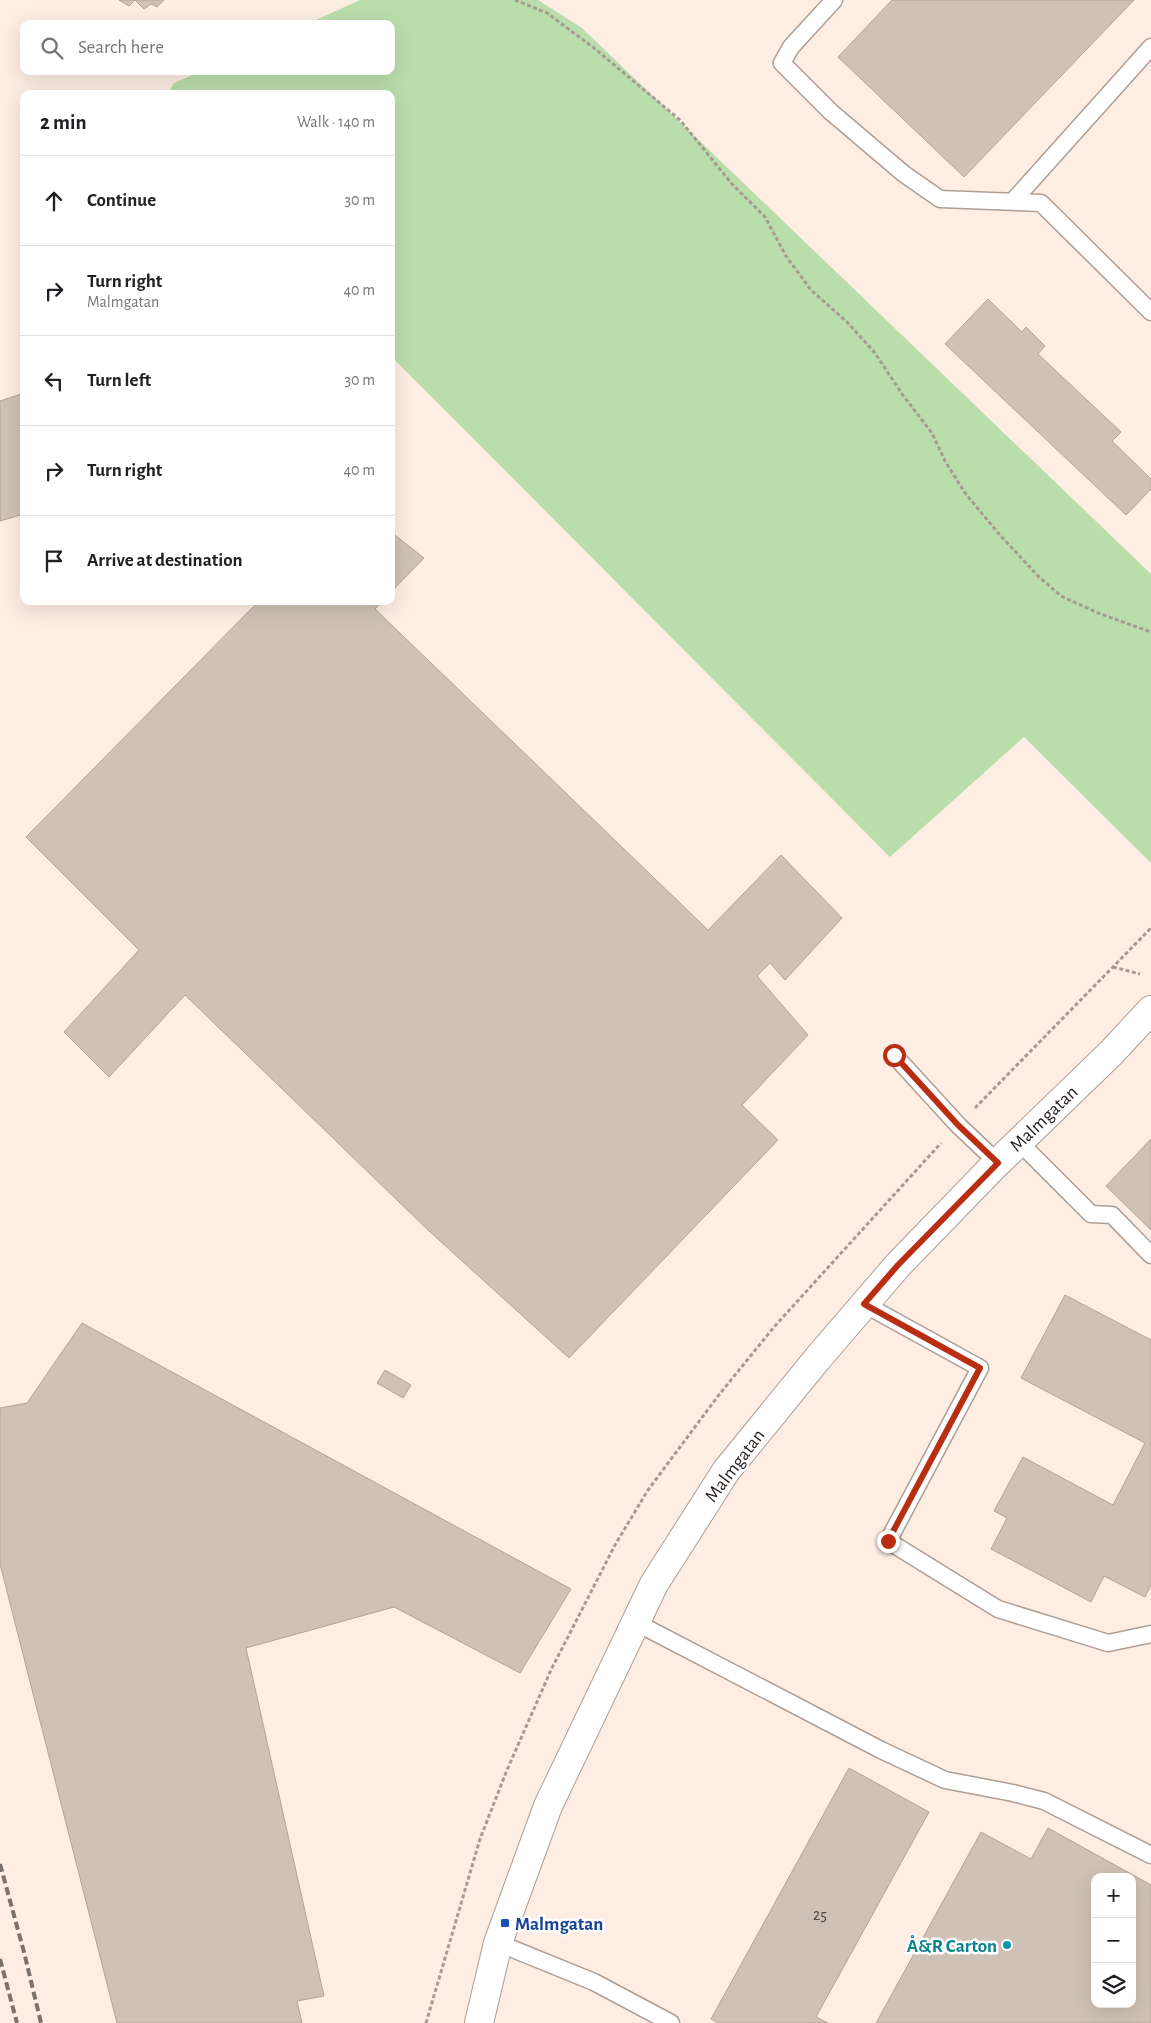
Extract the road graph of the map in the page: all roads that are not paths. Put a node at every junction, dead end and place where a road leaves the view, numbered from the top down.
1 (834, 0) edge
2 (1151, 47) edge
3 (1013, 201) junction
4 (1151, 312) edge
5 (1151, 1010) edge
6 (894, 1055) dead end
7 (1019, 1142) junction
8 (998, 1163) junction
9 (1151, 1255) edge
10 (864, 1304) junction
11 (635, 1622) junction
12 (1151, 1634) edge
13 (1151, 1855) edge
14 (498, 1943) junction
15 (479, 2023) edge
16 (671, 2023) edge

1 - 3 lane
2 - 3 lane
3 - 4 lane
5 - 7 street, Malmgatan
6 - 8 lane
7 - 8 street, Malmgatan
7 - 9 lane
8 - 10 street, Malmgatan
10 - 11 street, Malmgatan
10 - 12 lane
11 - 13 lane
11 - 14 street, Malmgatan
14 - 15 street, Malmgatan
14 - 16 lane

